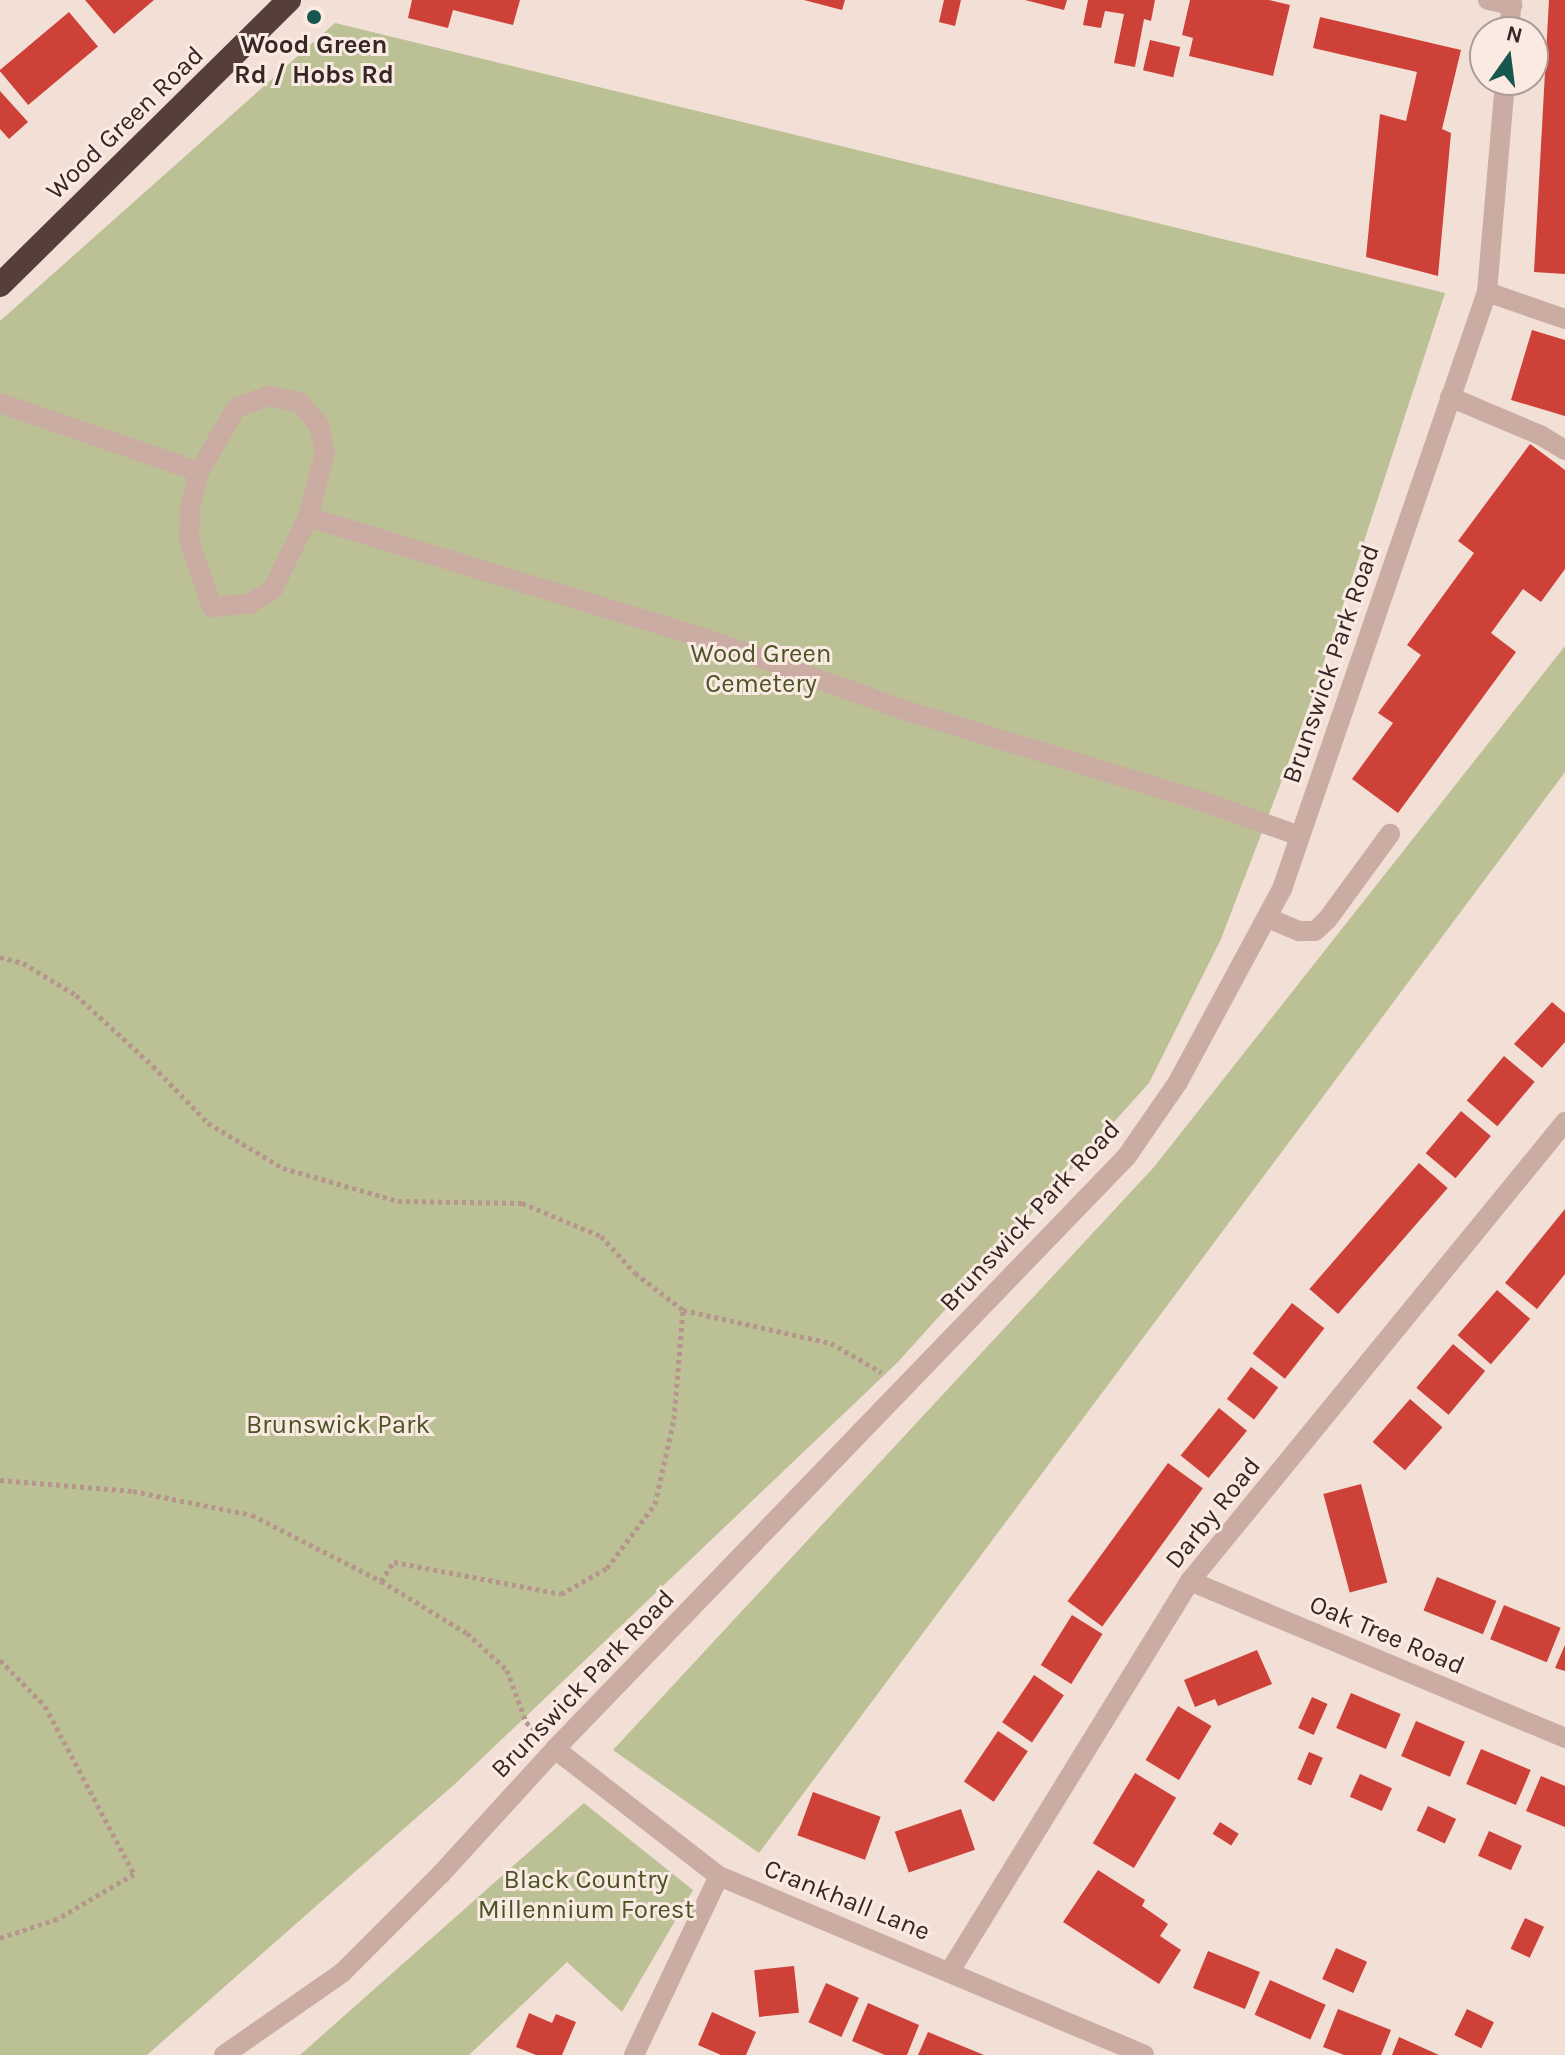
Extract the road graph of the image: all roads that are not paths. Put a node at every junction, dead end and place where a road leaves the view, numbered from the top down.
1 (289, 0) edge
2 (1488, 0) edge
3 (1512, 2) edge
4 (1504, 96) edge
5 (0, 285) edge
6 (1487, 292) junction
7 (1565, 319) edge
8 (1450, 397) junction
9 (0, 403) edge
10 (1565, 450) edge
11 (199, 472) junction
12 (308, 517) junction
13 (1390, 834) dead end
14 (1300, 836) junction
15 (1268, 918) junction
16 (1565, 1122) edge
17 (1190, 1581) junction
18 (1565, 1738) edge
19 (555, 1749) junction
20 (719, 1876) junction
21 (950, 1971) junction
22 (224, 2055) edge
23 (634, 2055) edge
24 (1144, 2055) edge

1 - 5 highway, Wood Green Road
2 - 3 street
4 - 6 street, Brunswick Park Road
6 - 7 street
6 - 8 street, Brunswick Park Road
8 - 10 street
8 - 14 street, Brunswick Park Road
9 - 11 street
11 - 12 street
11 - 12 street
12 - 14 street
13 - 15 street
14 - 15 street, Brunswick Park Road
15 - 19 street, Brunswick Park Road
16 - 17 street, Darby Road
17 - 18 street, Oak Tree Road
17 - 21 street, Darby Road
19 - 20 street, Crankhall Lane
19 - 22 street, Brunswick Park Road
20 - 21 street, Crankhall Lane
20 - 23 street
21 - 24 street, Crankhall Lane

